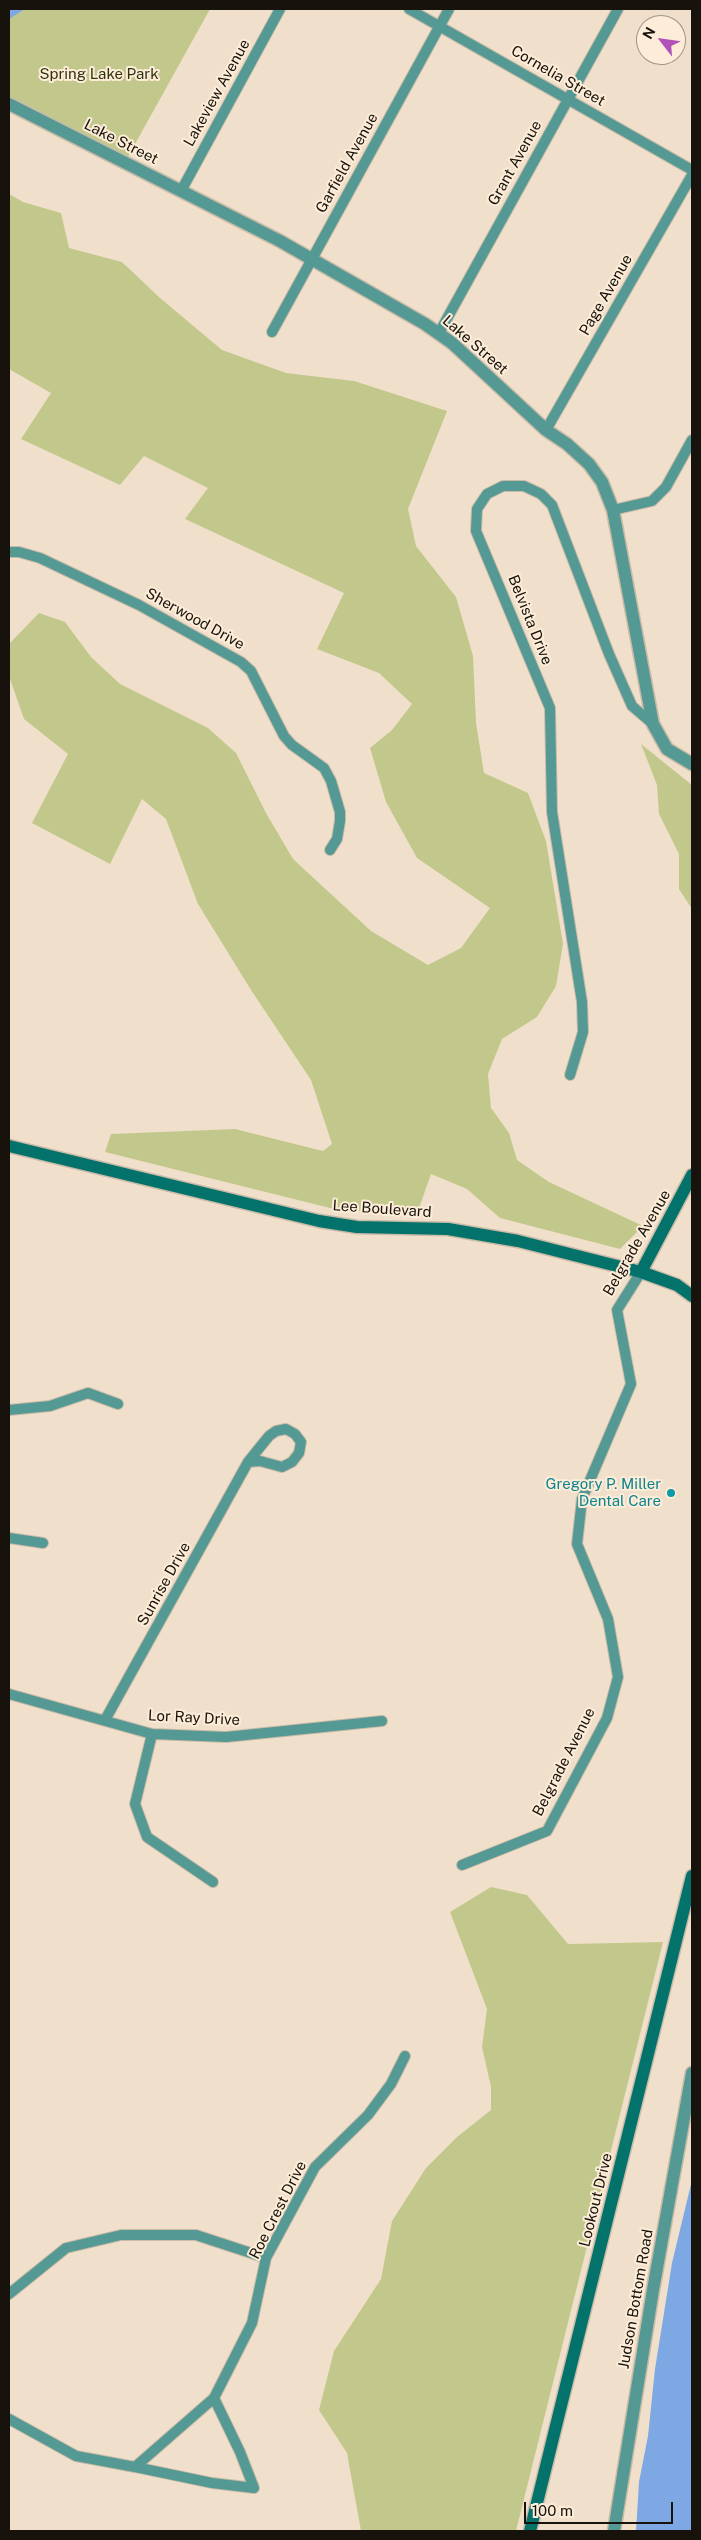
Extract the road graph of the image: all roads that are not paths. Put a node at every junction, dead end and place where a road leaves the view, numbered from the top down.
1 (280, 9) edge
2 (409, 9) edge
3 (448, 9) edge
4 (618, 9) edge
5 (439, 26) junction
6 (568, 99) junction
7 (9, 104) edge
8 (692, 170) edge
9 (692, 175) edge
10 (181, 191) junction
11 (312, 259) junction
12 (272, 332) dead end
13 (439, 333) junction
14 (546, 430) junction
15 (692, 440) edge
16 (613, 510) junction
17 (9, 552) edge
18 (652, 724) junction
19 (692, 764) edge
20 (330, 850) dead end
21 (570, 1075) dead end
22 (9, 1146) edge
23 (692, 1176) edge
24 (640, 1272) junction
25 (692, 1296) edge
26 (118, 1404) dead end
27 (9, 1410) edge
28 (248, 1462) junction
29 (9, 1538) edge
30 (43, 1543) dead end
31 (9, 1694) edge
32 (105, 1720) junction
33 (382, 1721) dead end
34 (152, 1734) junction
35 (462, 1865) dead end
36 (692, 1876) edge
37 (213, 1882) dead end
38 (405, 2056) dead end
39 (692, 2073) edge
40 (266, 2258) junction
41 (9, 2294) edge
42 (214, 2398) junction
43 (9, 2419) edge
44 (134, 2466) junction
45 (530, 2531) edge
46 (614, 2531) edge

1 - 10 street, Lakeview Avenue
2 - 5 street, Cornelia Street
3 - 5 street, Garfield Avenue
4 - 6 street, Grant Avenue
5 - 6 street, Cornelia Street
5 - 11 street, Garfield Avenue
6 - 8 street, Cornelia Street
6 - 13 street, Grant Avenue
7 - 10 street, Lake Street
9 - 14 street, Page Avenue
10 - 11 street, Lake Street
11 - 12 street, Garfield Avenue
11 - 13 street, Lake Street
13 - 14 street, Lake Street
14 - 16 street, Lake Street
15 - 16 street
16 - 18 street, Lake Street
17 - 20 street, Sherwood Drive
18 - 19 street, Lake Street
18 - 21 street, Belvista Drive
22 - 24 main road, Lee Boulevard
23 - 24 main road, Belgrade Avenue
24 - 25 main road, Lee Boulevard
24 - 35 street, Belgrade Avenue
26 - 27 street
28 - 28 street, Sunrise Drive
28 - 32 street, Sunrise Drive
29 - 30 street
31 - 32 street, Lor Ray Drive
32 - 34 street, Lor Ray Drive
33 - 34 street, Lor Ray Drive
34 - 37 street
36 - 45 main road, Lookout Drive
38 - 40 street, Roe Crest Drive
39 - 46 street, Judson Bottom Road
40 - 41 street
40 - 42 street, Roe Crest Drive
42 - 44 street, Roe Crest Drive
42 - 44 street
43 - 44 street

